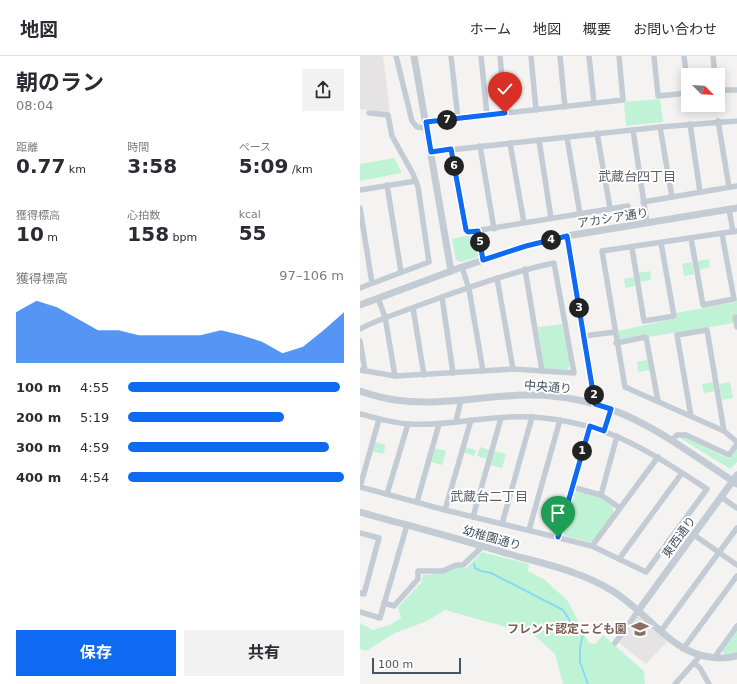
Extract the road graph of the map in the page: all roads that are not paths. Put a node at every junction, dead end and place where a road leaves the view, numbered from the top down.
1 (396, 56) edge
2 (414, 56) edge
3 (451, 56) edge
4 (481, 56) edge
5 (500, 56) edge
6 (531, 56) edge
7 (560, 56) edge
8 (590, 56) edge
9 (619, 56) edge
10 (654, 56) edge
11 (684, 56) edge
12 (713, 56) edge
13 (686, 68) edge
14 (714, 68) edge
15 (725, 90) edge
16 (737, 90) edge
17 (681, 94) edge
18 (594, 103) junction
19 (565, 107) junction
20 (536, 110) junction
21 (369, 113) dead end
22 (505, 113) junction
23 (487, 115) junction
24 (458, 119) junction
25 (718, 121) junction
26 (737, 121) edge
27 (690, 124) junction
28 (426, 125) junction
29 (660, 127) junction
30 (632, 130) junction
31 (597, 134) junction
32 (567, 138) junction
33 (539, 140) junction
34 (510, 143) junction
35 (480, 146) junction
36 (451, 149) junction
37 (431, 152) junction
38 (416, 180) junction
39 (387, 185) junction
40 (737, 186) edge
41 (729, 187) junction
42 (360, 190) edge
43 (700, 192) junction
44 (672, 197) junction
45 (643, 202) junction
46 (628, 206) dead end
47 (360, 208) edge
48 (610, 208) junction
49 (733, 208) edge
50 (580, 214) junction
51 (551, 218) junction
52 (524, 223) junction
53 (647, 223) junction
54 (494, 228) junction
55 (478, 231) junction
56 (735, 231) edge
57 (722, 234) junction
58 (567, 236) junction
59 (691, 238) junction
60 (662, 243) junction
61 (632, 248) junction
62 (483, 260) junction
63 (462, 267) junction
64 (525, 269) junction
65 (451, 271) junction
66 (401, 272) junction
67 (497, 278) junction
68 (372, 283) junction
69 (360, 288) edge
70 (469, 288) junction
71 (442, 297) junction
72 (378, 298) junction
73 (360, 306) edge
74 (413, 308) junction
75 (385, 317) junction
76 (737, 317) edge
77 (737, 327) edge
78 (360, 329) edge
79 (615, 332) junction
80 (584, 336) junction
81 (360, 341) edge
82 (616, 342) junction
83 (513, 369) junction
84 (362, 370) edge
85 (483, 371) junction
86 (542, 371) junction
87 (453, 373) junction
88 (424, 375) junction
89 (395, 376) junction
90 (360, 391) edge
91 (461, 400) junction
92 (658, 401) junction
93 (595, 404) junction
94 (611, 409) junction
95 (360, 414) edge
96 (691, 416) junction
97 (532, 417) junction
98 (501, 418) junction
99 (379, 419) junction
100 (470, 420) junction
101 (560, 420) junction
102 (456, 421) junction
103 (408, 424) junction
104 (439, 424) junction
105 (590, 426) junction
106 (604, 431) junction
107 (724, 431) junction
108 (617, 436) junction
109 (672, 440) junction
110 (737, 443) edge
111 (658, 456) junction
112 (682, 473) junction
113 (736, 480) edge
114 (360, 487) edge
115 (572, 487) junction
116 (387, 494) junction
117 (601, 495) junction
118 (721, 497) junction
119 (417, 502) junction
120 (620, 508) junction
121 (737, 508) edge
122 (445, 510) junction
123 (360, 512) edge
124 (473, 517) junction
125 (502, 524) junction
126 (407, 525) junction
127 (737, 528) edge
128 (529, 530) junction
129 (360, 533) edge
130 (694, 535) junction
131 (558, 537) junction
132 (483, 546) junction
133 (592, 546) junction
134 (719, 553) junction
135 (618, 559) junction
136 (737, 565) edge
137 (737, 576) edge
138 (360, 592) edge
139 (384, 603) junction
140 (638, 611) junction
141 (360, 612) edge
142 (737, 626) edge
143 (661, 631) junction
144 (615, 643) dead end
145 (683, 649) junction
146 (700, 656) junction
147 (737, 656) edge
148 (714, 658) junction
149 (694, 663) junction
150 (675, 684) edge
151 (708, 684) edge

1 - 28 street
2 - 28 street
3 - 24 street
4 - 23 street
5 - 22 street
6 - 20 street
7 - 19 street
8 - 18 street
9 - 18 street
10 - 17 street
11 - 13 street
12 - 14 street
15 - 16 street
18 - 19 street
19 - 20 street
20 - 22 street
21 - 38 street
22 - 23 street
23 - 24 street
24 - 28 street
25 - 26 street
25 - 27 street
25 - 41 street
27 - 29 street
27 - 43 street
28 - 37 street
29 - 30 street
29 - 44 street
30 - 31 street
30 - 45 street
31 - 32 street
31 - 48 street
32 - 33 street
32 - 50 street
33 - 34 street
33 - 51 street
34 - 35 street
34 - 52 street
35 - 36 street
35 - 54 street
36 - 37 street
36 - 55 street
37 - 65 street
38 - 39 street
38 - 66 street
39 - 42 street
39 - 66 street
40 - 41 street
41 - 43 street
43 - 44 street
44 - 45 street
45 - 53 street
46 - 48 street
47 - 68 street
48 - 50 street
49 - 53 street, アカシア通り
49 - 56 street
50 - 51 street
51 - 52 street
52 - 54 street
53 - 58 street, アカシア通り
54 - 55 street
55 - 62 street
56 - 57 street
57 - 59 street
57 - 59 street
58 - 62 street, アカシア通り
58 - 80 street
59 - 60 street
60 - 61 street
60 - 61 street
61 - 79 street
62 - 63 street, アカシア通り
63 - 65 street, アカシア通り
63 - 70 street
64 - 67 street
64 - 86 street
64 - 86 street
65 - 72 street, アカシア通り
66 - 68 street
67 - 70 street
67 - 83 street
68 - 69 street
70 - 71 street
70 - 85 street
71 - 74 street
71 - 87 street
72 - 73 street, アカシア通り
72 - 75 street
74 - 75 street
74 - 88 street
75 - 78 street
75 - 89 street
76 - 77 street
79 - 80 street
79 - 82 street
80 - 93 street
81 - 84 street
82 - 92 street
82 - 92 street
83 - 85 street
83 - 86 street
84 - 89 street
85 - 87 street
87 - 88 street
88 - 89 street
90 - 91 street, 中央通り
91 - 93 street, 中央通り
91 - 102 street
92 - 96 street
93 - 94 street, 中央通り
94 - 106 street
94 - 109 street, 中央通り
95 - 99 street
96 - 107 street
96 - 107 street
97 - 98 street
97 - 101 street
97 - 125 street
98 - 100 street
98 - 124 street
99 - 103 street
99 - 114 street
100 - 102 street
100 - 122 street
101 - 105 street
101 - 128 street
102 - 104 street
103 - 104 street
103 - 116 street
104 - 119 street
105 - 106 street
105 - 115 street
106 - 108 street
107 - 110 street
108 - 111 street
108 - 117 street
109 - 110 street
109 - 113 street, 中央通り
111 - 112 street
111 - 120 street
112 - 135 street
112 - 135 street
113 - 118 street, 東西通り
114 - 116 street
115 - 117 street
115 - 131 street
116 - 119 street
117 - 120 street
118 - 121 street
118 - 130 street, 東西通り
119 - 122 street
120 - 133 street
122 - 124 street
123 - 126 street, 幼稚園通り
124 - 125 street
125 - 128 street
126 - 132 street, 幼稚園通り
126 - 139 street
127 - 134 street
128 - 131 street
129 - 138 street
130 - 134 street
130 - 140 street, 東西通り
131 - 133 street
132 - 139 street
132 - 140 street, 幼稚園通り
133 - 135 street
134 - 136 street
134 - 143 street
137 - 145 street
139 - 141 street
140 - 143 street, 幼稚園通り
140 - 144 street
142 - 148 street
143 - 145 street, 幼稚園通り
145 - 146 street, 幼稚園通り
146 - 148 street, 幼稚園通り
146 - 149 street
147 - 148 street, 幼稚園通り
149 - 150 street
149 - 151 street

